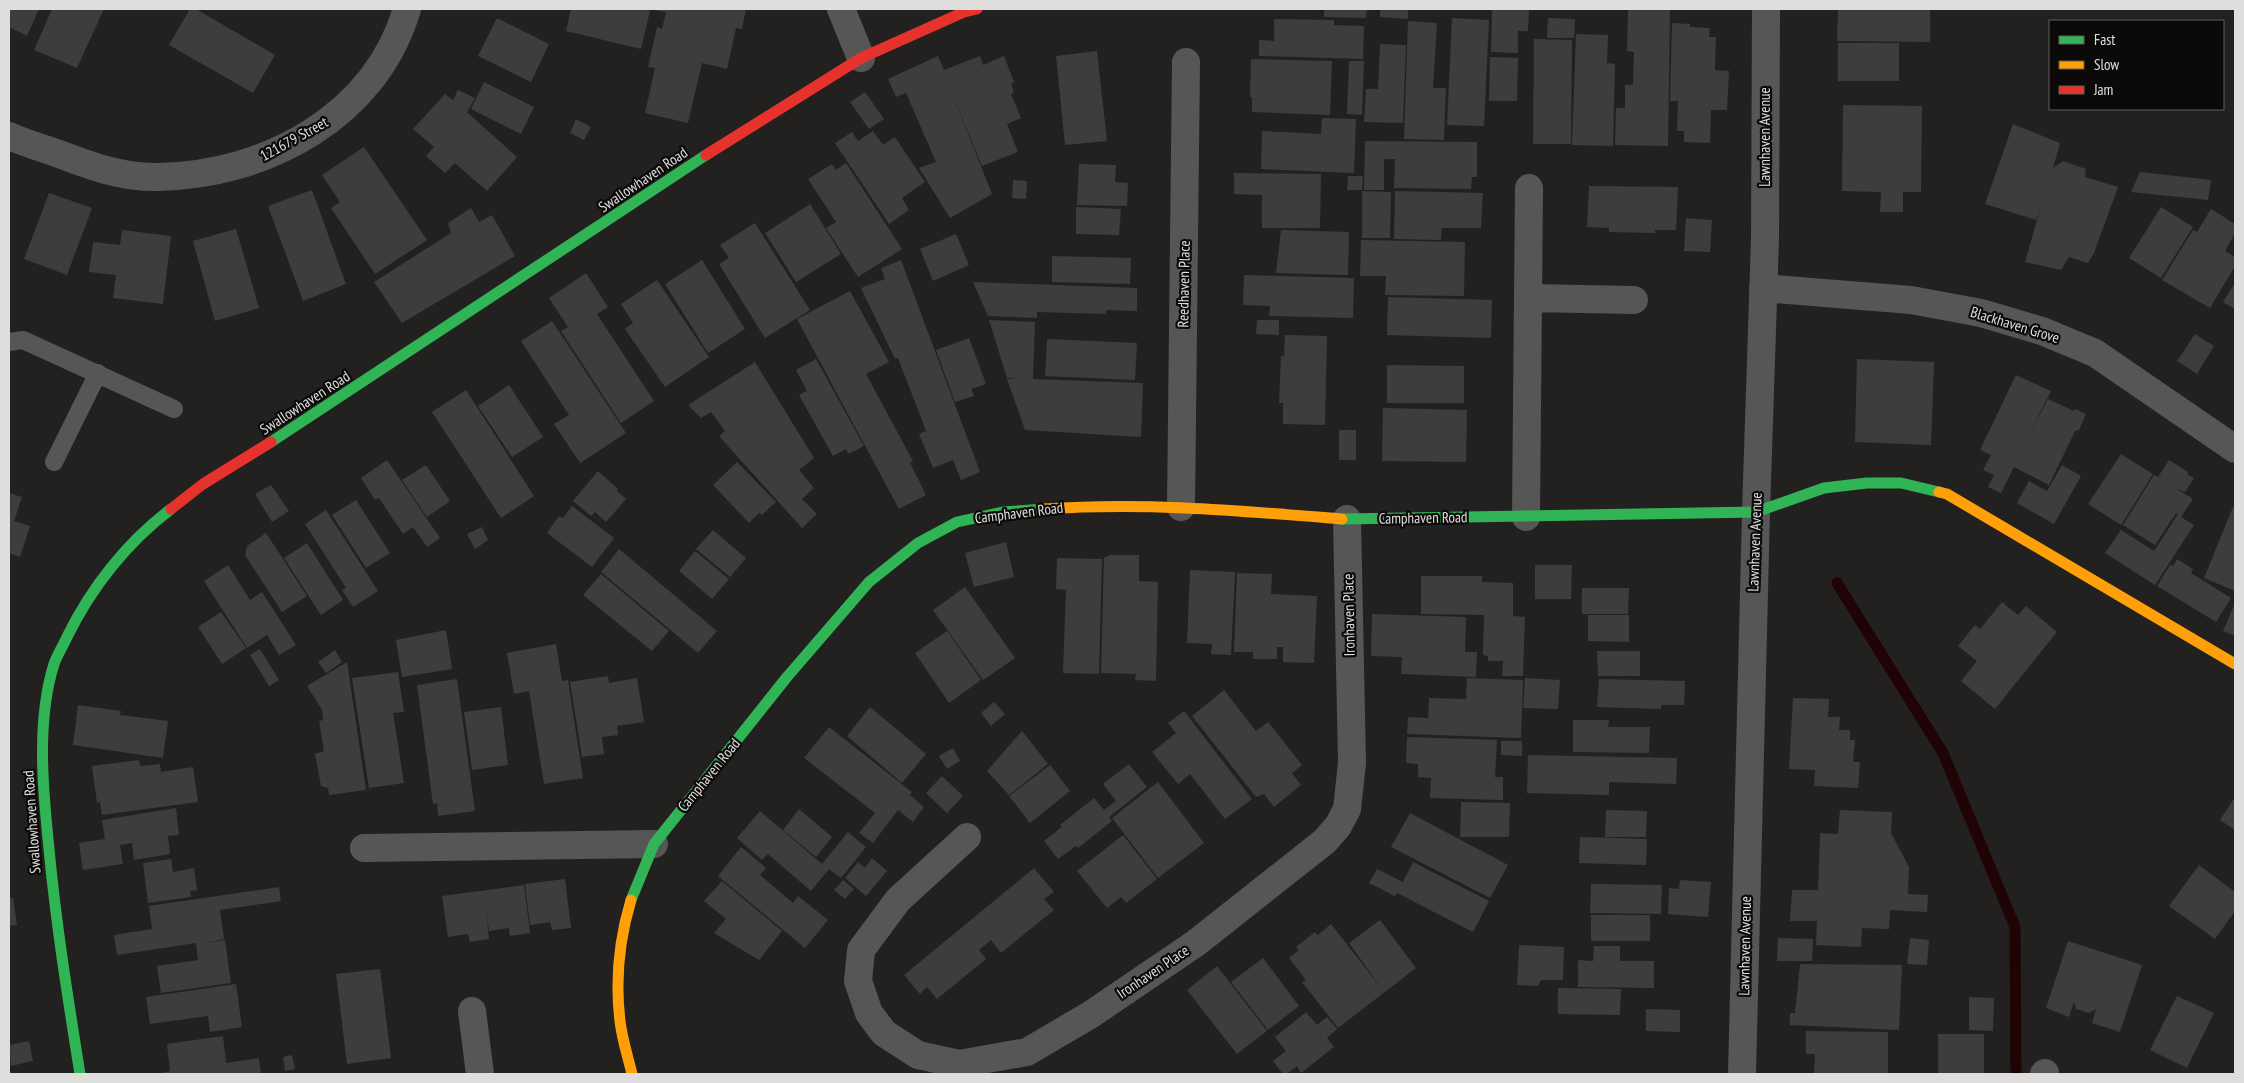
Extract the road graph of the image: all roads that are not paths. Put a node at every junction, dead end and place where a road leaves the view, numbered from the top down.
1 (408, 9) edge
2 (841, 9) edge
3 (976, 9) edge
4 (1766, 9) edge
5 (861, 58) junction
6 (1186, 62) dead end
7 (9, 136) edge
8 (1529, 188) dead end
9 (1763, 288) junction
10 (1529, 298) junction
11 (1634, 300) dead end
12 (9, 342) edge
13 (98, 373) junction
14 (174, 409) dead end
15 (2235, 449) edge
16 (54, 462) dead end
17 (1181, 507) junction
18 (1756, 512) junction
19 (1526, 517) junction
20 (1346, 519) junction
21 (2235, 664) edge
22 (967, 837) dead end
23 (654, 844) junction
24 (364, 848) dead end
25 (472, 1011) dead end
26 (80, 1074) edge
27 (480, 1074) edge
28 (632, 1074) edge
29 (1742, 1074) edge

1 - 7 street, 121679 Street
2 - 5 street
3 - 5 street, Swallowhaven Road
4 - 9 street, Lawnhaven Avenue
5 - 26 street, Swallowhaven Road
6 - 17 street, Reedhaven Place
8 - 10 street
9 - 15 street, Blackhaven Grove
9 - 18 street, Lawnhaven Avenue
10 - 11 street
10 - 19 street
12 - 13 lane
13 - 14 lane
13 - 16 lane
17 - 20 street, Camphaven Road
17 - 23 street, Camphaven Road
18 - 19 street, Camphaven Road
18 - 21 street, Camphaven Road
18 - 29 street, Lawnhaven Avenue
19 - 20 street, Camphaven Road
20 - 22 street, Ironhaven Place
23 - 24 street
23 - 28 street, Camphaven Road
25 - 27 street

